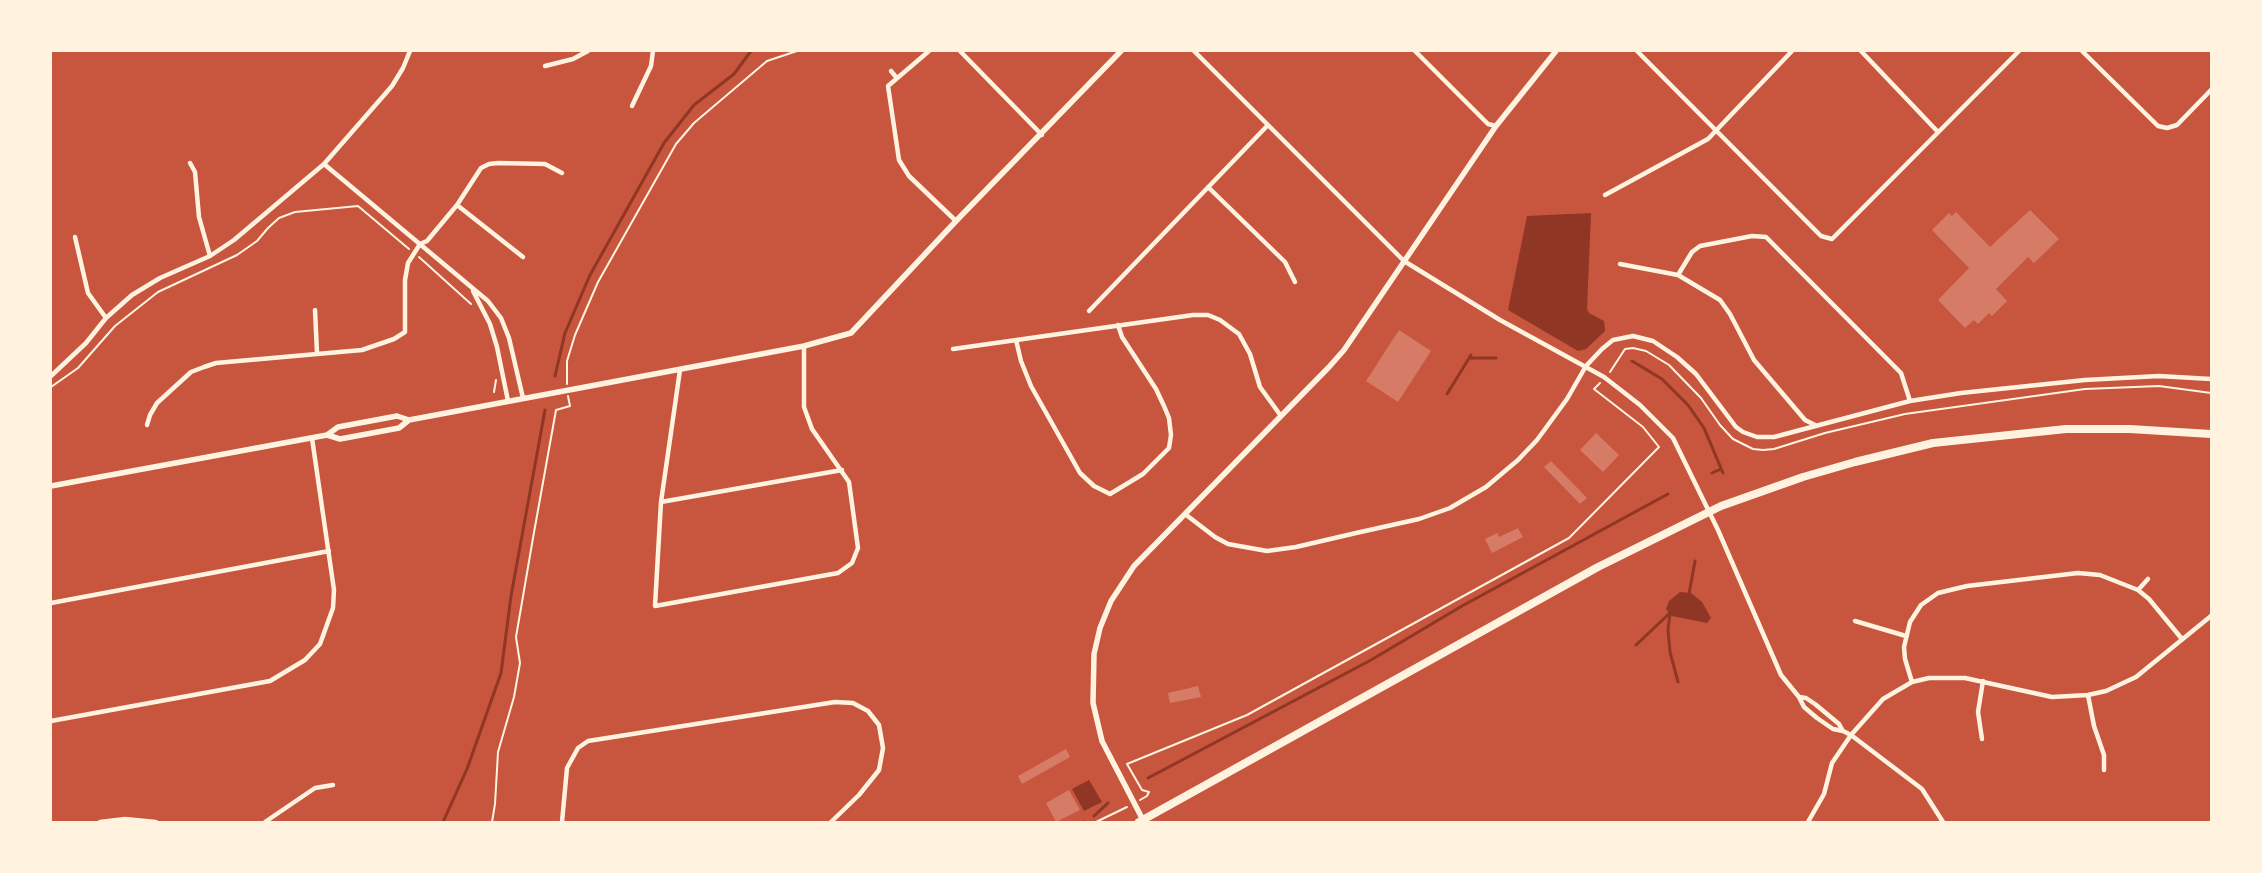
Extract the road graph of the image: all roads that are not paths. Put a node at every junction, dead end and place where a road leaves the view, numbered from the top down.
1 (410, 51) edge
2 (588, 51) edge
3 (652, 51) edge
4 (929, 51) edge
5 (960, 51) edge
6 (1121, 51) edge
7 (1194, 51) edge
8 (1415, 51) edge
9 (1556, 51) edge
10 (1637, 51) edge
11 (1792, 51) edge
12 (1860, 51) edge
13 (2019, 51) edge
14 (2082, 51) edge
15 (545, 66) dead end
16 (891, 71) dead end
17 (896, 77) junction
18 (2211, 90) edge
19 (632, 106) dead end
20 (1268, 125) junction
21 (1496, 126) junction
22 (1715, 130) junction
23 (1938, 132) junction
24 (1042, 135) junction
25 (190, 163) dead end
26 (324, 164) junction
27 (562, 173) dead end
28 (1208, 187) junction
29 (1606, 195) dead end
30 (457, 205) junction
31 (956, 221) junction
32 (75, 237) dead end
33 (420, 244) junction
34 (210, 256) junction
35 (523, 257) dead end
36 (1404, 261) junction
37 (1620, 264) dead end
38 (1678, 275) junction
39 (1295, 282) dead end
40 (473, 290) junction
41 (315, 310) dead end
42 (1089, 311) dead end
43 (106, 318) junction
44 (1118, 325) junction
45 (1016, 340) junction
46 (804, 346) junction
47 (953, 349) dead end
48 (317, 353) junction
49 (1586, 366) junction
50 (680, 370) junction
51 (51, 376) edge
52 (2211, 379) edge
53 (523, 398) junction
54 (508, 401) junction
55 (1910, 401) junction
56 (1281, 416) junction
57 (409, 420) junction
58 (148, 425) dead end
59 (1815, 425) junction
60 (2211, 434) edge
61 (327, 435) junction
62 (312, 438) junction
63 (842, 470) junction
64 (51, 486) edge
65 (661, 502) junction
66 (1709, 512) junction
67 (1186, 514) junction
68 (329, 551) junction
69 (2148, 579) dead end
70 (2138, 590) junction
71 (51, 603) edge
72 (2211, 616) edge
73 (1856, 621) dead end
74 (1906, 636) junction
75 (2182, 639) junction
76 (1982, 681) junction
77 (1912, 682) junction
78 (2088, 694) junction
79 (1798, 697) junction
80 (51, 722) edge
81 (1844, 731) junction
82 (1850, 735) junction
83 (1982, 739) dead end
84 (2104, 770) dead end
85 (333, 786) dead end
86 (1810, 820) edge
87 (1142, 821) edge
88 (100, 822) edge
89 (156, 822) edge
90 (265, 822) edge
91 (562, 822) edge
92 (831, 822) edge
93 (1816, 822) edge
94 (1943, 822) edge

1 - 26 street
2 - 15 street
3 - 19 street
4 - 17 street
5 - 24 street
6 - 24 street
7 - 20 street
8 - 21 street
9 - 21 street
10 - 22 street
11 - 22 street
12 - 23 street
13 - 23 street
14 - 18 street
16 - 17 street
17 - 31 street
20 - 28 street
20 - 36 street
21 - 36 street
22 - 23 street
22 - 29 street
24 - 31 street
25 - 34 street
26 - 33 street
26 - 34 street
27 - 30 street
28 - 39 street
28 - 42 street
30 - 33 street
30 - 35 street
31 - 46 street
32 - 43 street
33 - 40 street
33 - 48 street
34 - 43 street
36 - 49 street
36 - 56 street
37 - 38 street
38 - 55 street
38 - 59 street
40 - 53 street
40 - 54 street
41 - 48 street
43 - 51 street
44 - 45 street
44 - 45 street
44 - 56 street
45 - 47 street
46 - 50 street
46 - 63 street
48 - 58 street
49 - 59 street
49 - 66 street
49 - 67 street
50 - 53 street
50 - 65 street
52 - 55 street
53 - 54 street
54 - 57 street
55 - 59 street
56 - 67 street
57 - 61 street
57 - 61 street
60 - 66 highway
61 - 62 street
62 - 64 street
62 - 68 street
63 - 65 street
63 - 65 street
66 - 79 street
66 - 87 highway
67 - 87 street
68 - 71 street
68 - 80 street
69 - 70 street
70 - 74 street
70 - 75 street
72 - 75 street
73 - 74 street
74 - 77 street
75 - 78 street
76 - 77 street
76 - 78 street
76 - 83 street
77 - 82 street
78 - 84 street
79 - 81 street
79 - 81 street
81 - 82 street
82 - 86 street
82 - 94 street
85 - 90 street
86 - 93 street
88 - 89 street
91 - 92 street

